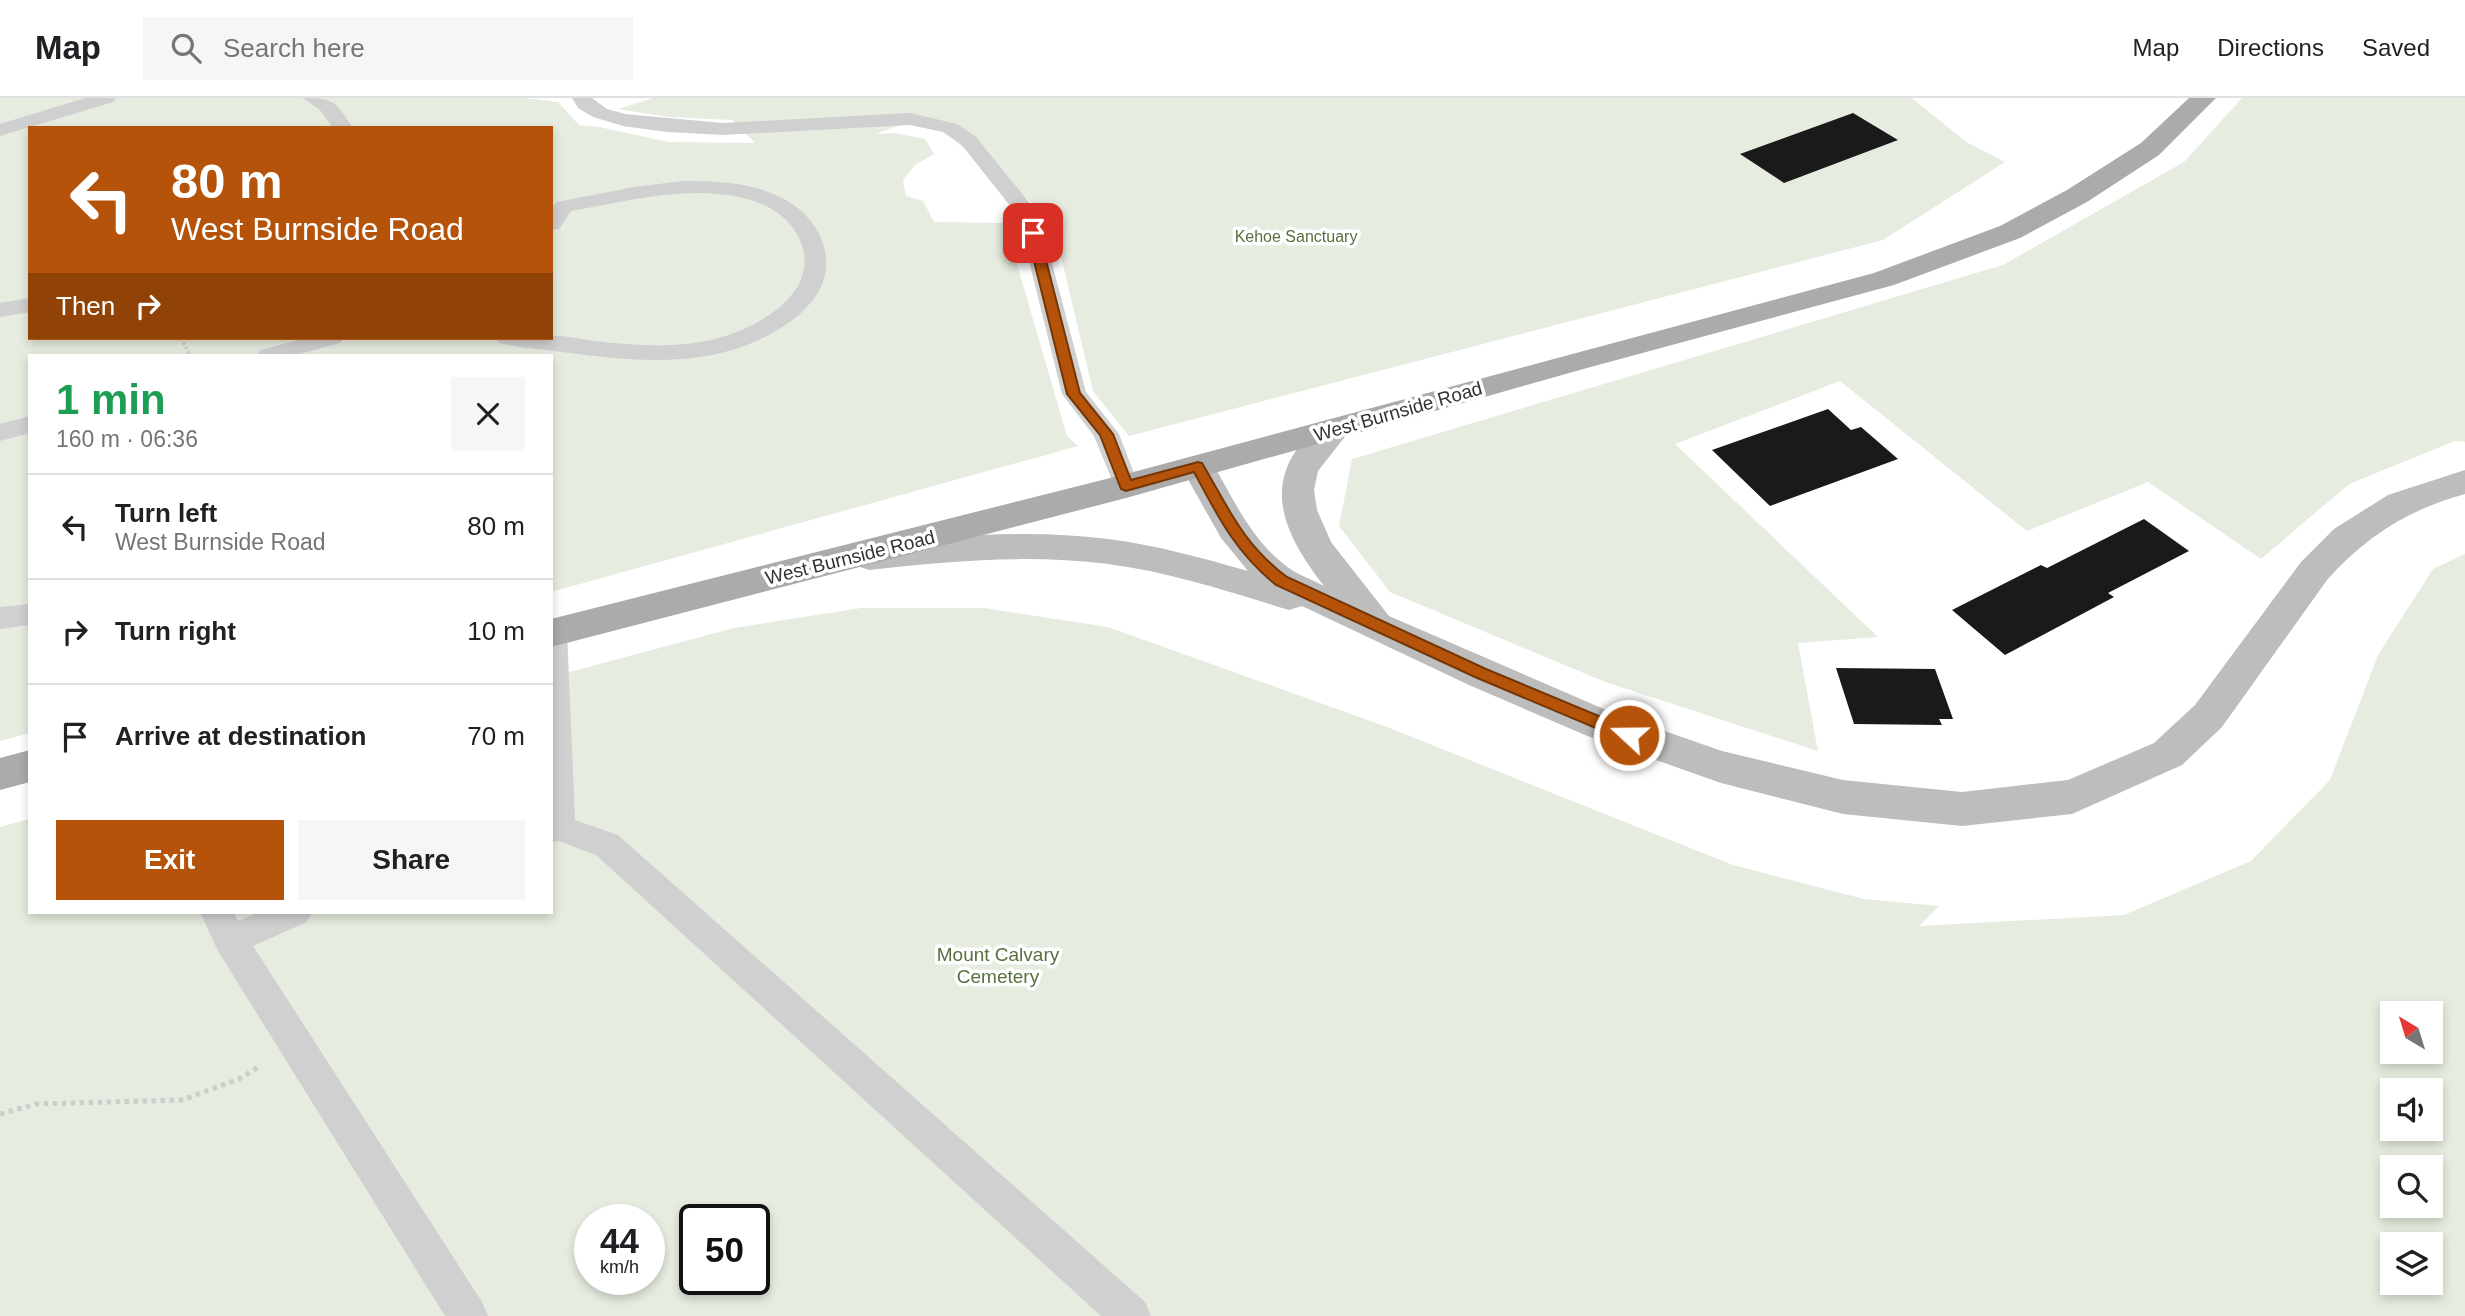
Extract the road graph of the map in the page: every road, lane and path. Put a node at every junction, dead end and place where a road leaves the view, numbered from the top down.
1 (106, 98) edge
2 (313, 98) edge
3 (582, 98) edge
4 (2203, 98) edge
5 (5, 124) edge
6 (342, 126) edge
7 (556, 211) edge
8 (28, 305) edge
9 (0, 310) edge
10 (325, 340) edge
11 (526, 340) edge
12 (273, 354) edge
13 (28, 425) edge
14 (1335, 429) junction
15 (0, 433) edge
16 (1198, 467) junction
17 (2465, 482) edge
18 (1126, 486) junction
19 (843, 560) junction
20 (28, 614) edge
21 (0, 618) edge
22 (1377, 625) junction
23 (553, 632) edge
24 (553, 698) edge
25 (28, 767) edge
26 (0, 774) edge
27 (555, 829) edge
28 (285, 914) edge
29 (223, 926) edge
30 (295, 1043) junction
31 (0, 1114) edge
32 (468, 1316) edge
33 (1130, 1316) edge

1 - 5 lane
2 - 6 lane
3 - 18 lane
4 - 14 main road, West Burnside Road
7 - 11 lane
8 - 9 lane
10 - 12 lane
13 - 15 lane
14 - 16 main road, West Burnside Road
14 - 22 main road
16 - 18 main road, West Burnside Road
16 - 22 main road
17 - 22 main road
18 - 19 main road, West Burnside Road
19 - 22 main road
19 - 23 main road, West Burnside Road
20 - 21 lane
24 - 27 lane
25 - 26 main road
27 - 33 lane
28 - 29 lane
29 - 30 lane
30 - 31 path
30 - 32 lane

